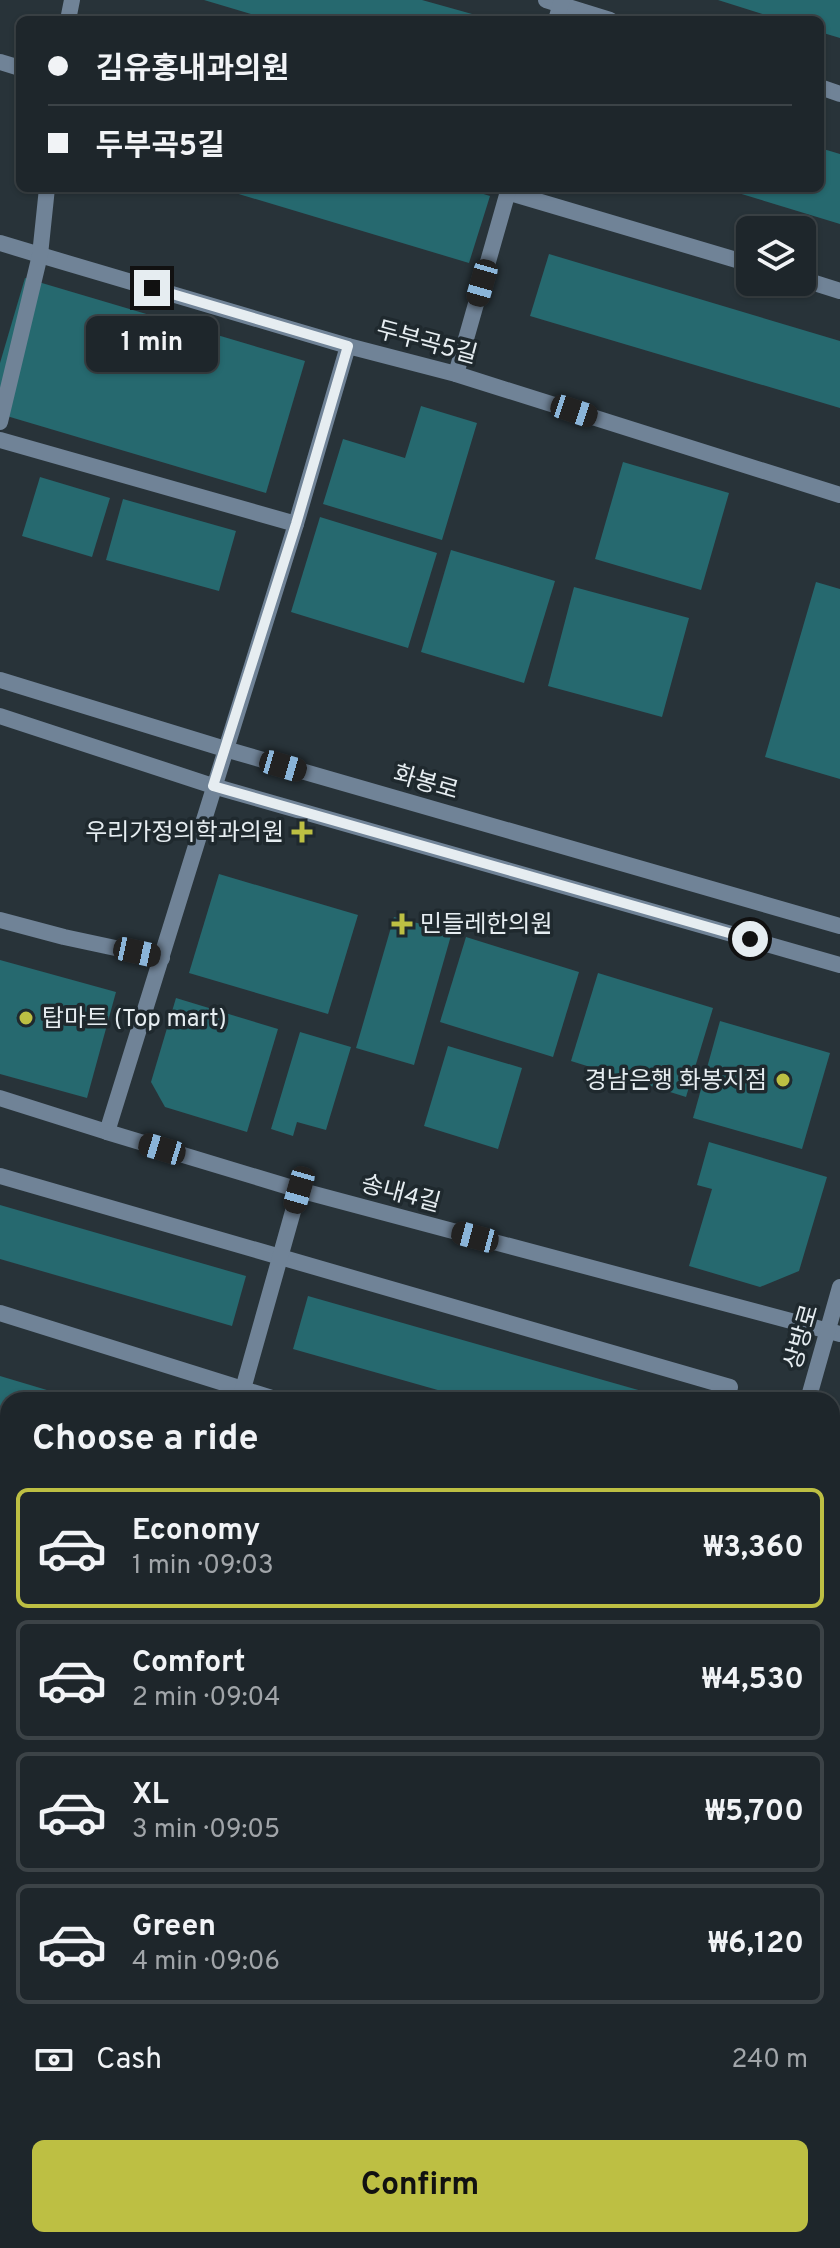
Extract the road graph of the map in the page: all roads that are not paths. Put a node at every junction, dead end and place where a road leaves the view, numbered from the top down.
1 (556, 6) edge
2 (595, 16) edge
3 (47, 192) edge
4 (507, 192) edge
5 (515, 192) edge
6 (0, 243) edge
7 (40, 255) junction
8 (736, 260) edge
9 (816, 283) edge
10 (840, 291) edge
11 (348, 346) junction
12 (456, 374) junction
13 (0, 422) edge
14 (0, 440) edge
15 (840, 495) edge
16 (296, 524) junction
17 (0, 680) edge
18 (0, 716) edge
19 (225, 749) junction
20 (213, 786) junction
21 (0, 920) edge
22 (840, 926) edge
23 (162, 958) junction
24 (840, 965) edge
25 (0, 1098) edge
26 (107, 1132) junction
27 (0, 1176) edge
28 (299, 1190) junction
29 (280, 1257) junction
30 (840, 1287) edge
31 (0, 1313) edge
32 (834, 1332) edge
33 (232, 1392) edge
34 (242, 1392) edge
35 (729, 1392) edge
36 (811, 1392) edge

1 - 2 street
3 - 7 street
4 - 12 street
5 - 8 street
6 - 7 street, 두부곡5길
7 - 11 street, 두부곡5길
7 - 13 street
9 - 10 street
11 - 12 street, 두부곡5길
11 - 16 street
12 - 15 street, 두부곡5길
14 - 16 street
16 - 19 street
17 - 19 street, 화봉로
18 - 20 street
19 - 20 street
19 - 22 street, 화봉로
20 - 23 street
20 - 24 street
21 - 23 street
23 - 26 street
25 - 26 street, 송내4길
26 - 28 street, 송내4길
27 - 29 street
28 - 29 street
28 - 32 street, 송내4길
29 - 34 street
29 - 35 street
30 - 32 street, 상방로
31 - 33 street
32 - 36 street, 상방로

